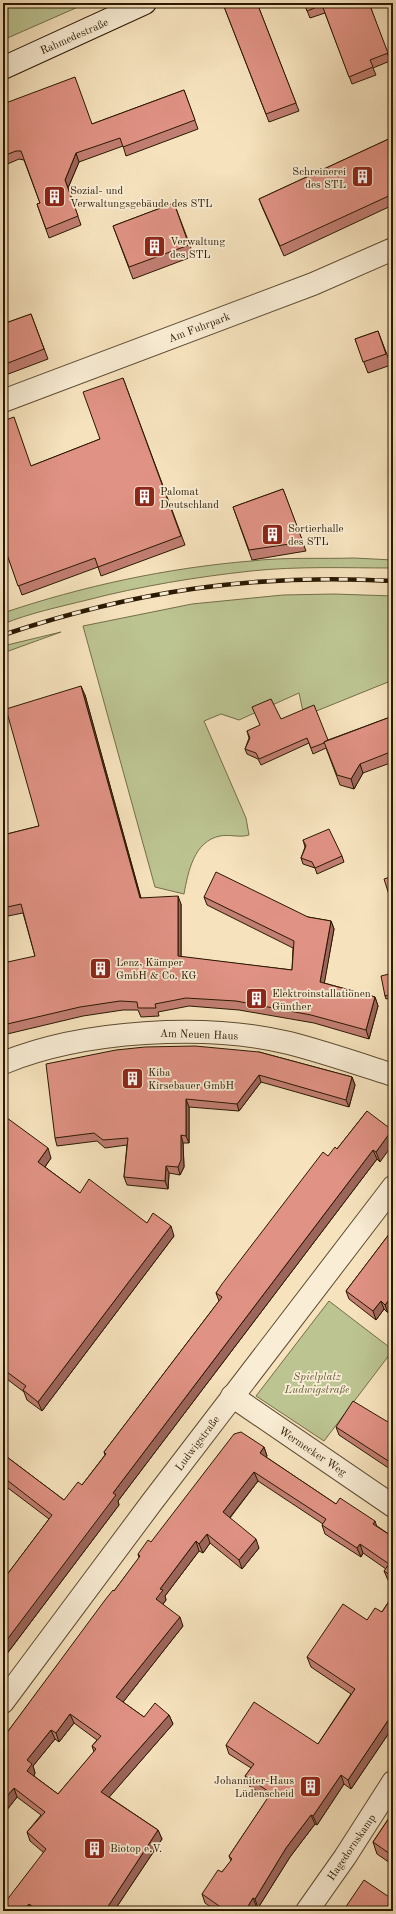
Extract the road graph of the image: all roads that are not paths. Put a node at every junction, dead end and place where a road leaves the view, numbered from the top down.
1 (145, 3) edge
2 (3, 68) edge
3 (393, 248) edge
4 (3, 401) edge
5 (3, 1063) edge
6 (393, 1075) edge
7 (393, 1187) edge
8 (232, 1396) junction
9 (393, 1506) edge
10 (3, 1702) edge
11 (393, 1782) edge
12 (307, 1911) edge

1 - 2 street, Rahmedestraße
3 - 4 street, Am Fuhrpark
5 - 6 street, Am Neuen Haus
7 - 8 street, Ludwigstraße
8 - 9 street, Wermecker Weg
8 - 10 street, Ludwigstraße
11 - 12 street, Hagedornskamp

